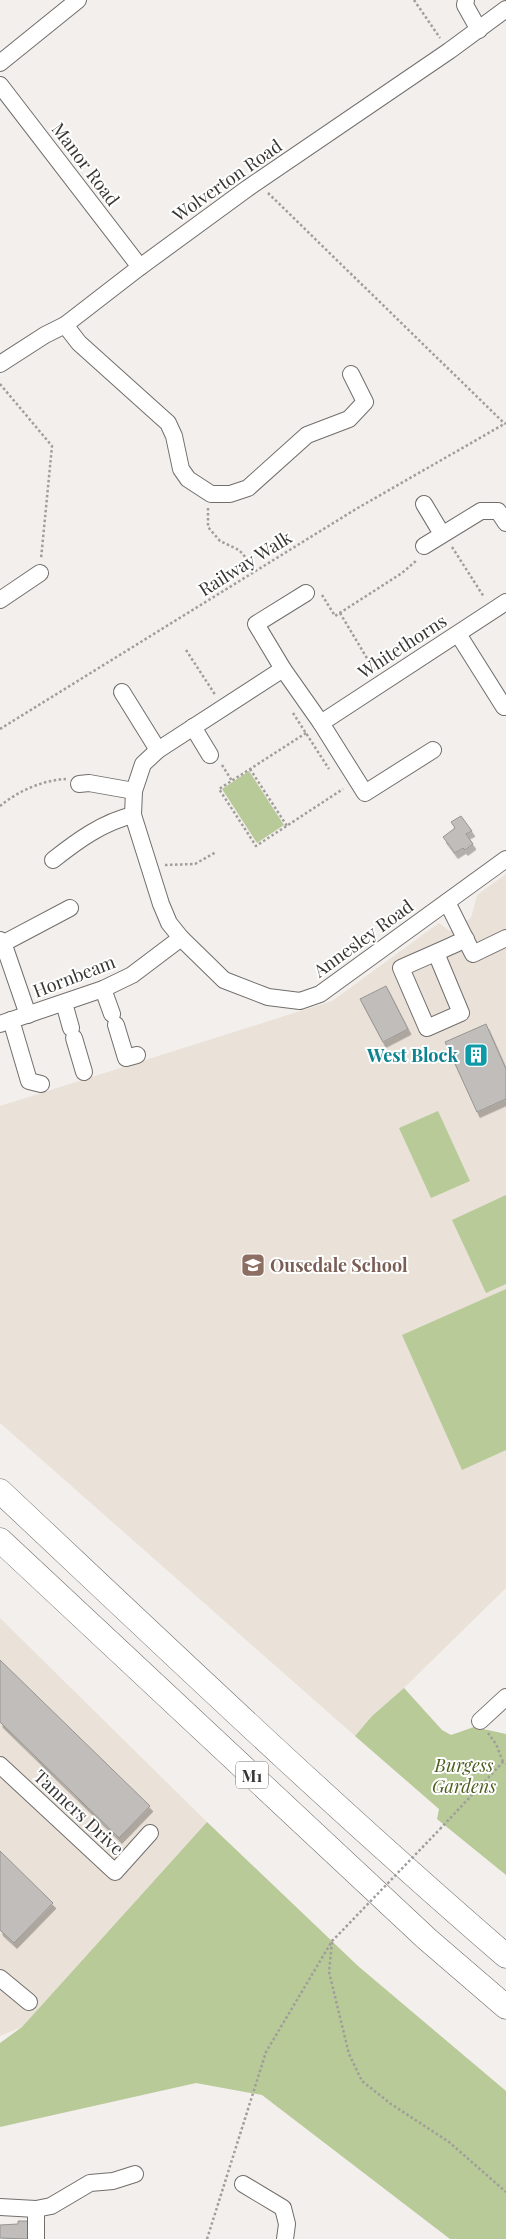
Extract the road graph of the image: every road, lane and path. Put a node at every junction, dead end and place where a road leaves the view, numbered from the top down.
1 (78, 0) edge
2 (414, 0) edge
3 (466, 0) edge
4 (506, 9) edge
5 (479, 30) junction
6 (449, 51) junction
7 (0, 63) edge
8 (0, 85) edge
9 (262, 195) dead end
10 (140, 267) junction
11 (65, 325) junction
12 (0, 364) edge
13 (351, 374) dead end
14 (0, 384) edge
15 (505, 423) edge
16 (211, 494) junction
17 (424, 504) dead end
18 (506, 523) edge
19 (443, 534) junction
20 (424, 550) joint
21 (256, 570) junction
22 (40, 573) joint
23 (306, 593) joint
24 (0, 600) edge
25 (500, 607) edge
26 (340, 613) junction
27 (458, 634) junction
28 (186, 650) dead end
29 (283, 669) junction
30 (382, 683) junction
31 (122, 692) dead end
32 (506, 706) edge
33 (223, 708) junction
34 (321, 723) junction
35 (193, 727) junction
36 (0, 729) edge
37 (306, 733) dead end
38 (158, 750) junction
39 (433, 750) dead end
40 (210, 755) dead end
41 (250, 769) junction
42 (79, 784) joint
43 (343, 789) dead end
44 (134, 791) junction
45 (0, 806) edge
46 (134, 816) junction
47 (287, 826) junction
48 (216, 852) dead end
49 (506, 859) edge
50 (53, 860) dead end
51 (149, 865) junction
52 (447, 902) junction
53 (70, 908) dead end
54 (181, 938) junction
55 (506, 938) edge
56 (466, 939) junction
57 (1, 942) edge
58 (436, 952) junction
59 (103, 989) junction
60 (64, 1003) junction
61 (28, 1015) junction
62 (5, 1022) edge
63 (137, 1056) dead end
64 (84, 1072) dead end
65 (41, 1084) dead end
66 (0, 1491) edge
67 (0, 1540) edge
68 (506, 1696) edge
69 (480, 1721) joint
70 (505, 1763) edge
71 (0, 1765) edge
72 (150, 1834) dead end
73 (332, 1941) junction
74 (506, 1956) edge
75 (0, 1978) edge
76 (29, 2002) dead end
77 (506, 2007) edge
78 (135, 2174) dead end
79 (244, 2184) dead end
80 (506, 2192) edge
81 (0, 2207) edge
82 (36, 2209) junction
83 (36, 2239) edge
84 (207, 2239) edge
85 (285, 2239) edge

1 - 7 street
2 - 6 path
3 - 5 street
4 - 5 street, Wolverton Road
5 - 6 street, Wolverton Road
6 - 10 street, Wolverton Road
8 - 10 street, Manor Road
9 - 15 path
10 - 11 street, Wolverton Road
11 - 12 street, Wolverton Road
11 - 16 street
13 - 16 street
14 - 22 path
15 - 21 path, Railway Walk
16 - 21 path
17 - 19 street
18 - 19 street
19 - 20 street
19 - 25 path
20 - 26 path
21 - 36 path, Railway Walk
22 - 24 street
23 - 26 path
23 - 29 street
25 - 27 street, Whitethorns
26 - 30 path
27 - 30 street, Whitethorns
27 - 32 street
28 - 33 path
29 - 33 street, Annesley Road
29 - 34 street
30 - 34 street, Whitethorns
31 - 38 street
33 - 35 street, Annesley Road
34 - 39 street
35 - 38 street, Annesley Road
35 - 40 street
37 - 41 path
38 - 44 street, Annesley Road
41 - 47 path
41 - 47 path
42 - 44 street
42 - 45 path
43 - 47 path
44 - 46 street, Annesley Road
46 - 50 street
46 - 51 street, Annesley Road
48 - 51 path
49 - 52 street, Annesley Road
51 - 54 street, Annesley Road
52 - 54 street, Annesley Road
52 - 56 street
53 - 57 street
54 - 59 street, Hornbeam
55 - 56 street
56 - 58 street
57 - 61 street
58 - 58 street
59 - 60 street, Hornbeam
59 - 63 street
60 - 61 street, Hornbeam
60 - 64 street
61 - 62 street, Hornbeam
62 - 65 street
66 - 74 highway, M1
67 - 77 highway, M1
68 - 69 street
69 - 70 path
70 - 73 path, bridge
71 - 72 street, Tanners Drive
73 - 80 path
73 - 84 path
75 - 76 street
78 - 82 street
79 - 85 street
81 - 82 street
82 - 83 street

